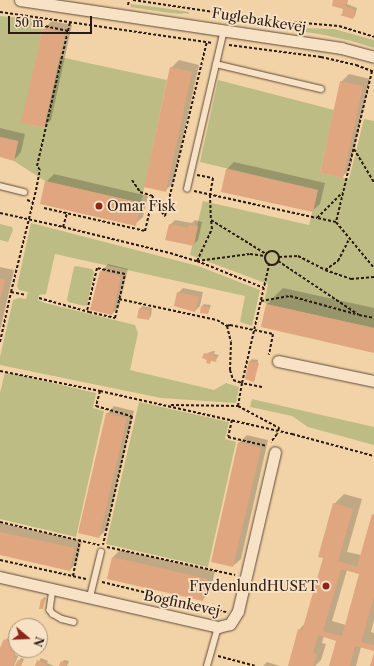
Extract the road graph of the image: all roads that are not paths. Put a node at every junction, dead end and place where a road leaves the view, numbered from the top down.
1 (20, 0) edge
2 (224, 30) junction
3 (374, 57) edge
4 (216, 64) junction
5 (321, 89) dead end
6 (0, 186) edge
7 (187, 189) dead end
8 (24, 192) road end
9 (273, 361) road end
10 (374, 381) edge
11 (269, 449) road end
12 (101, 552) road end
13 (0, 577) edge
14 (53, 589) junction
15 (90, 597) junction
16 (74, 622) dead end
17 (218, 627) junction
18 (207, 666) edge

1 - 2 street, Fuglebakkevej
2 - 3 street, Fuglebakkevej
2 - 4 lane
4 - 5 lane
4 - 7 lane
6 - 8 lane
9 - 10 street
11 - 17 street, Bogfinkevej
12 - 15 lane
13 - 14 street, Bogfinkevej
14 - 15 street, Bogfinkevej
14 - 16 lane
15 - 17 street, Bogfinkevej
17 - 18 lane

